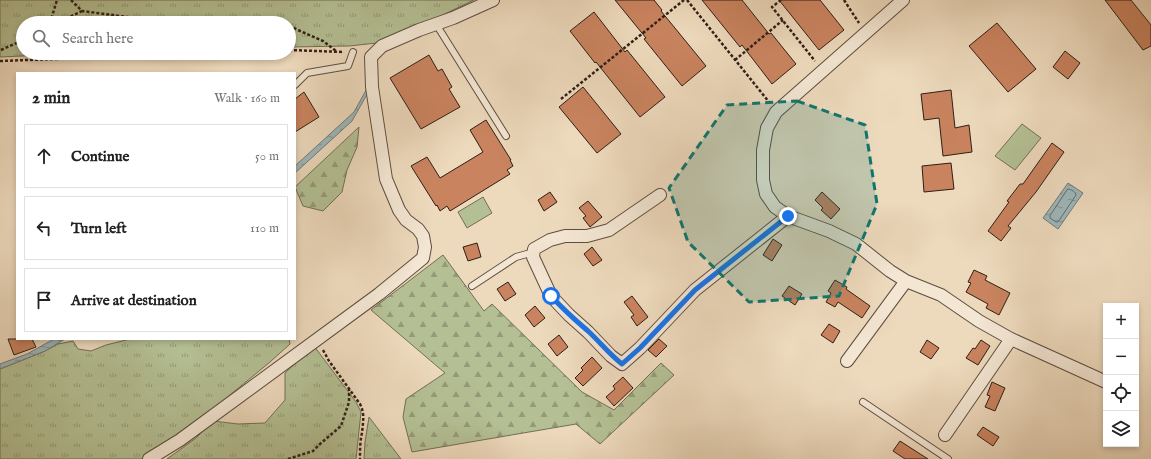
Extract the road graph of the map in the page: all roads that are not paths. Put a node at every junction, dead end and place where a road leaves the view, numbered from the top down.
1 (493, 0) edge
2 (903, 0) edge
3 (436, 24) junction
4 (353, 52) road end
5 (296, 84) edge
6 (506, 136) dead end
7 (660, 194) dead end
8 (788, 216) junction
9 (534, 252) junction
10 (906, 281) junction
11 (472, 286) dead end
12 (1011, 338) junction
13 (847, 361) dead end
14 (1103, 381) edge
15 (863, 402) dead end
16 (945, 435) dead end
17 (150, 459) edge
18 (948, 459) edge

1 - 3 street
2 - 8 street
3 - 6 lane
3 - 17 street
4 - 5 lane
7 - 9 street
8 - 9 street
8 - 10 street
9 - 11 lane
10 - 12 street
10 - 13 street
12 - 14 street
12 - 16 street
15 - 18 lane

